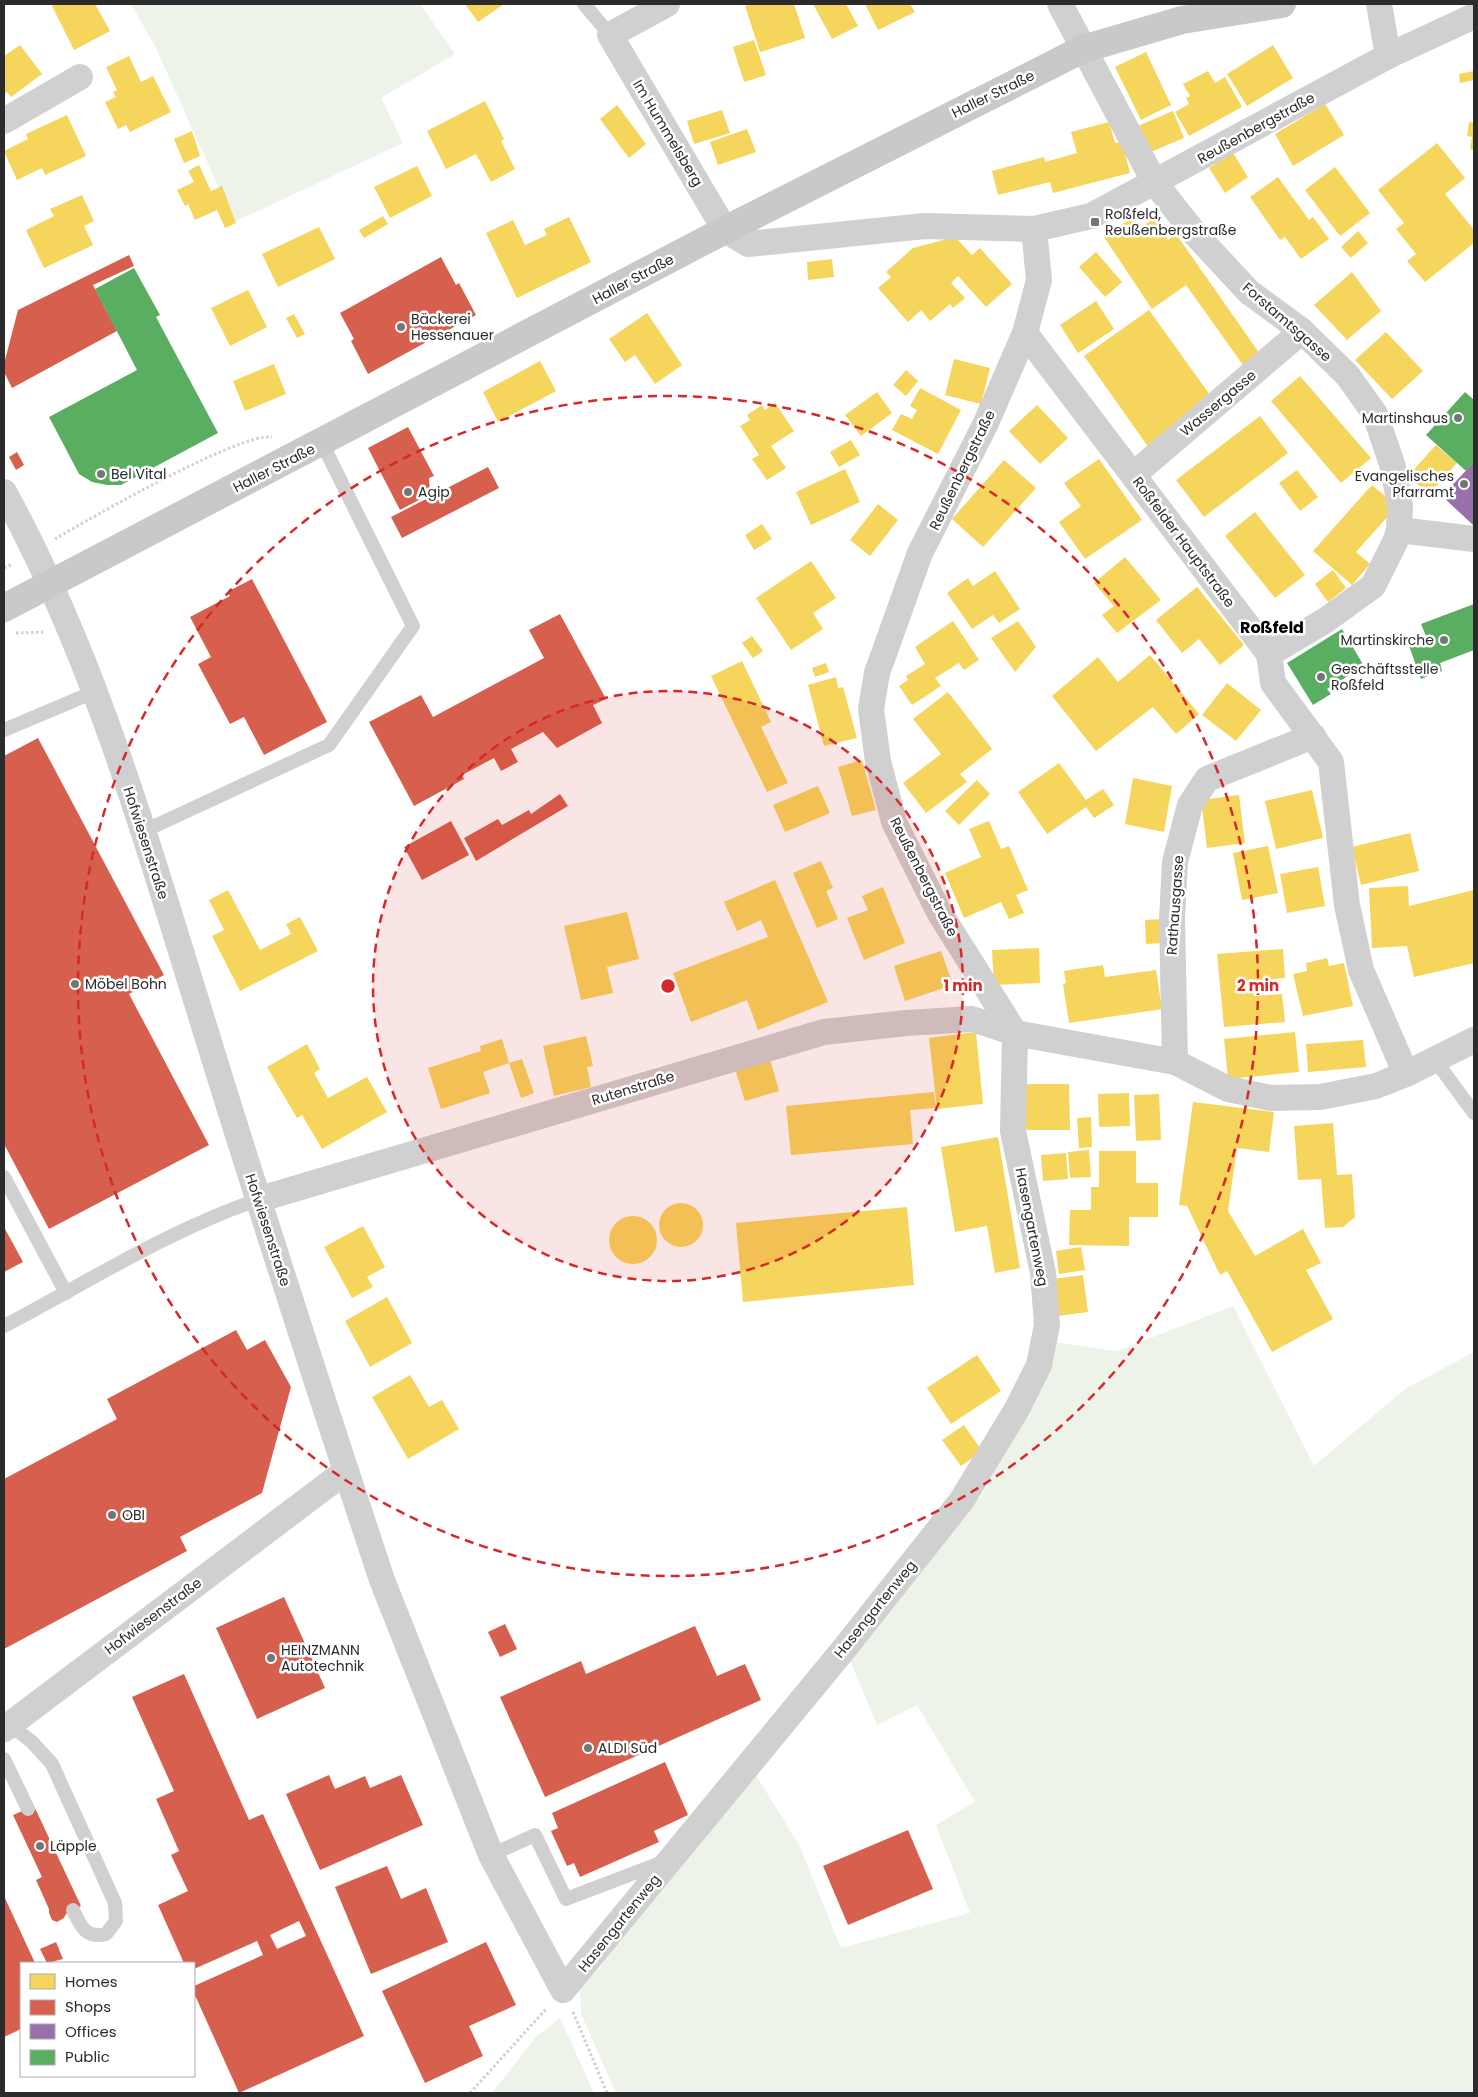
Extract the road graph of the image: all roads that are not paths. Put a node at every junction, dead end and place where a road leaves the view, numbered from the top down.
1 (584, 4) edge
2 (666, 4) edge
3 (1060, 4) edge
4 (1282, 4) edge
5 (1380, 4) edge
6 (1474, 16) edge
7 (610, 35) junction
8 (1084, 49) junction
9 (1388, 56) junction
10 (80, 77) dead end
11 (4, 121) edge
12 (1155, 184) junction
13 (1034, 229) junction
14 (725, 230) junction
15 (1302, 332) junction
16 (1026, 333) junction
17 (322, 443) junction
18 (1133, 475) junction
19 (4, 492) edge
20 (1399, 530) junction
21 (1474, 539) edge
22 (50, 583) junction
23 (9, 621) edge
24 (1269, 654) junction
25 (94, 692) junction
26 (4, 730) edge
27 (1313, 736) junction
28 (144, 831) junction
29 (1015, 1033) junction
30 (1474, 1040) edge
31 (1435, 1060) junction
32 (1175, 1062) junction
33 (1406, 1074) junction
34 (1474, 1114) edge
35 (4, 1177) edge
36 (257, 1200) junction
37 (66, 1293) junction
38 (4, 1326) edge
39 (346, 1471) junction
40 (7, 1727) edge
41 (4, 1759) edge
42 (28, 1808) dead end
43 (491, 1855) junction
44 (671, 1859) junction
45 (73, 1910) dead end

1 - 7 lane, Im Hummelsberg
2 - 7 street
3 - 8 street, Forstamtsgasse
4 - 8 main road, Haller Straße
5 - 9 street
6 - 9 street, Reußenbergstraße
7 - 14 street, Im Hummelsberg
8 - 12 street, Forstamtsgasse
8 - 14 main road, Haller Straße
9 - 12 street, Reußenbergstraße
10 - 11 street
12 - 13 street, Reußenbergstraße
12 - 15 street, Forstamtsgasse
13 - 14 street, Reußenbergstraße
13 - 16 street, Reußenbergstraße
14 - 17 main road, Haller Straße
15 - 18 street, Wassergasse
15 - 20 street, Forstamtsgasse
16 - 18 street, Roßfelder Hauptstraße
16 - 29 street, Reußenbergstraße
17 - 22 main road, Haller Straße
17 - 28 lane
18 - 24 street, Roßfelder Hauptstraße
19 - 22 street, Hofwiesenstraße
20 - 21 street
20 - 24 street, Forstamtsgasse
22 - 23 main road, Haller Straße
22 - 25 street, Hofwiesenstraße
24 - 27 street, Roßfelder Hauptstraße
25 - 26 lane
25 - 28 street, Hofwiesenstraße
27 - 32 street, Rathausgasse
27 - 33 street, Roßfelder Hauptstraße
28 - 36 street, Hofwiesenstraße
29 - 32 street
29 - 36 street, Rutenstraße
29 - 44 street, Hasengartenweg
30 - 31 street
31 - 33 street
31 - 34 lane
32 - 33 street
35 - 37 lane
36 - 37 lane
36 - 39 street, Hofwiesenstraße
37 - 38 lane
39 - 40 street, Hofwiesenstraße
39 - 43 street
40 - 45 lane
41 - 42 lane
43 - 44 lane
43 - 44 street, Hasengartenweg

